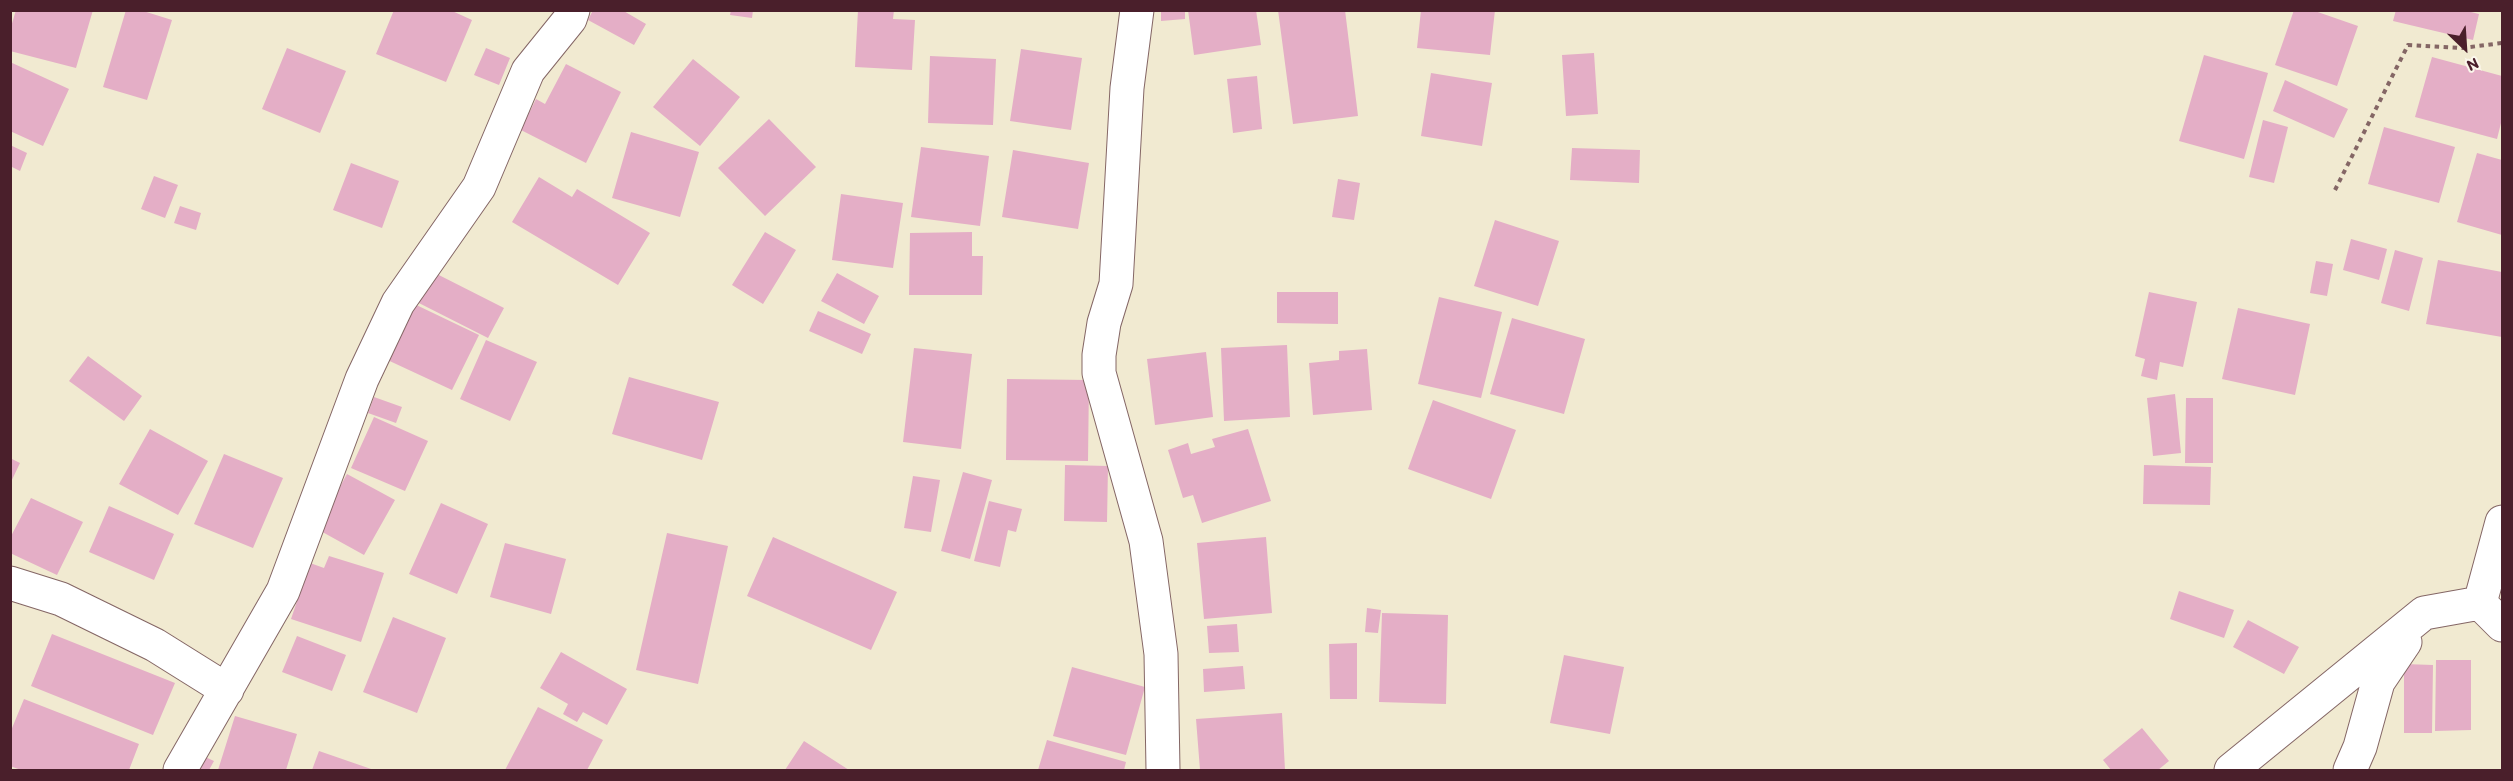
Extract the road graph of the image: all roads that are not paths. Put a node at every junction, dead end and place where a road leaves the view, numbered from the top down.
1 (573, 10) edge
2 (1137, 10) edge
3 (2502, 522) edge
4 (10, 583) edge
5 (2424, 613) junction
6 (2491, 614) edge
7 (227, 690) junction
8 (180, 771) edge
9 (1163, 771) edge
10 (2231, 771) edge
11 (2350, 771) edge

1 - 7 street
2 - 9 street
3 - 6 street
4 - 7 street
5 - 6 street
5 - 10 street
5 - 11 street
7 - 8 street

